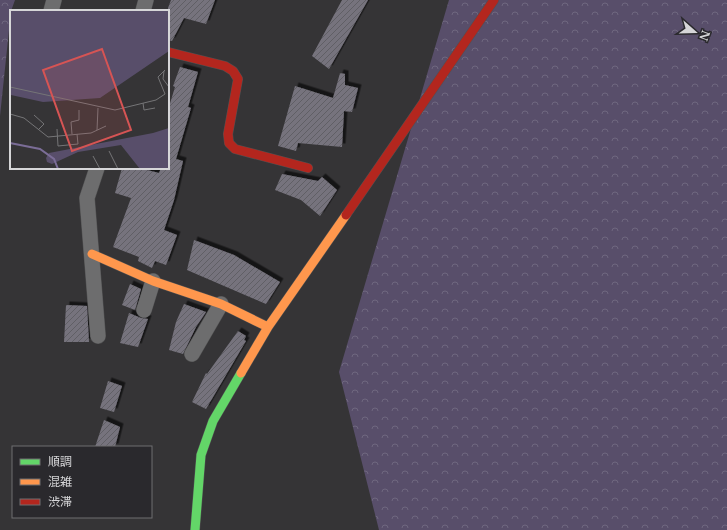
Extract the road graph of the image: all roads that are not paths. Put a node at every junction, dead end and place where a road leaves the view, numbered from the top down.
1 (54, 0) edge
2 (146, 0) edge
3 (494, 0) edge
4 (51, 10) edge
5 (143, 10) edge
6 (169, 52) edge
7 (308, 168) dead end
8 (97, 169) edge
9 (92, 254) junction
10 (153, 281) junction
11 (221, 304) junction
12 (144, 310) dead end
13 (268, 327) junction
14 (98, 336) dead end
15 (192, 354) dead end
16 (195, 530) edge

1 - 4 street
2 - 5 street
3 - 13 street
6 - 7 street
8 - 9 street
9 - 10 street
9 - 14 street
10 - 11 street
10 - 12 street
11 - 13 street
11 - 15 street
13 - 16 street

